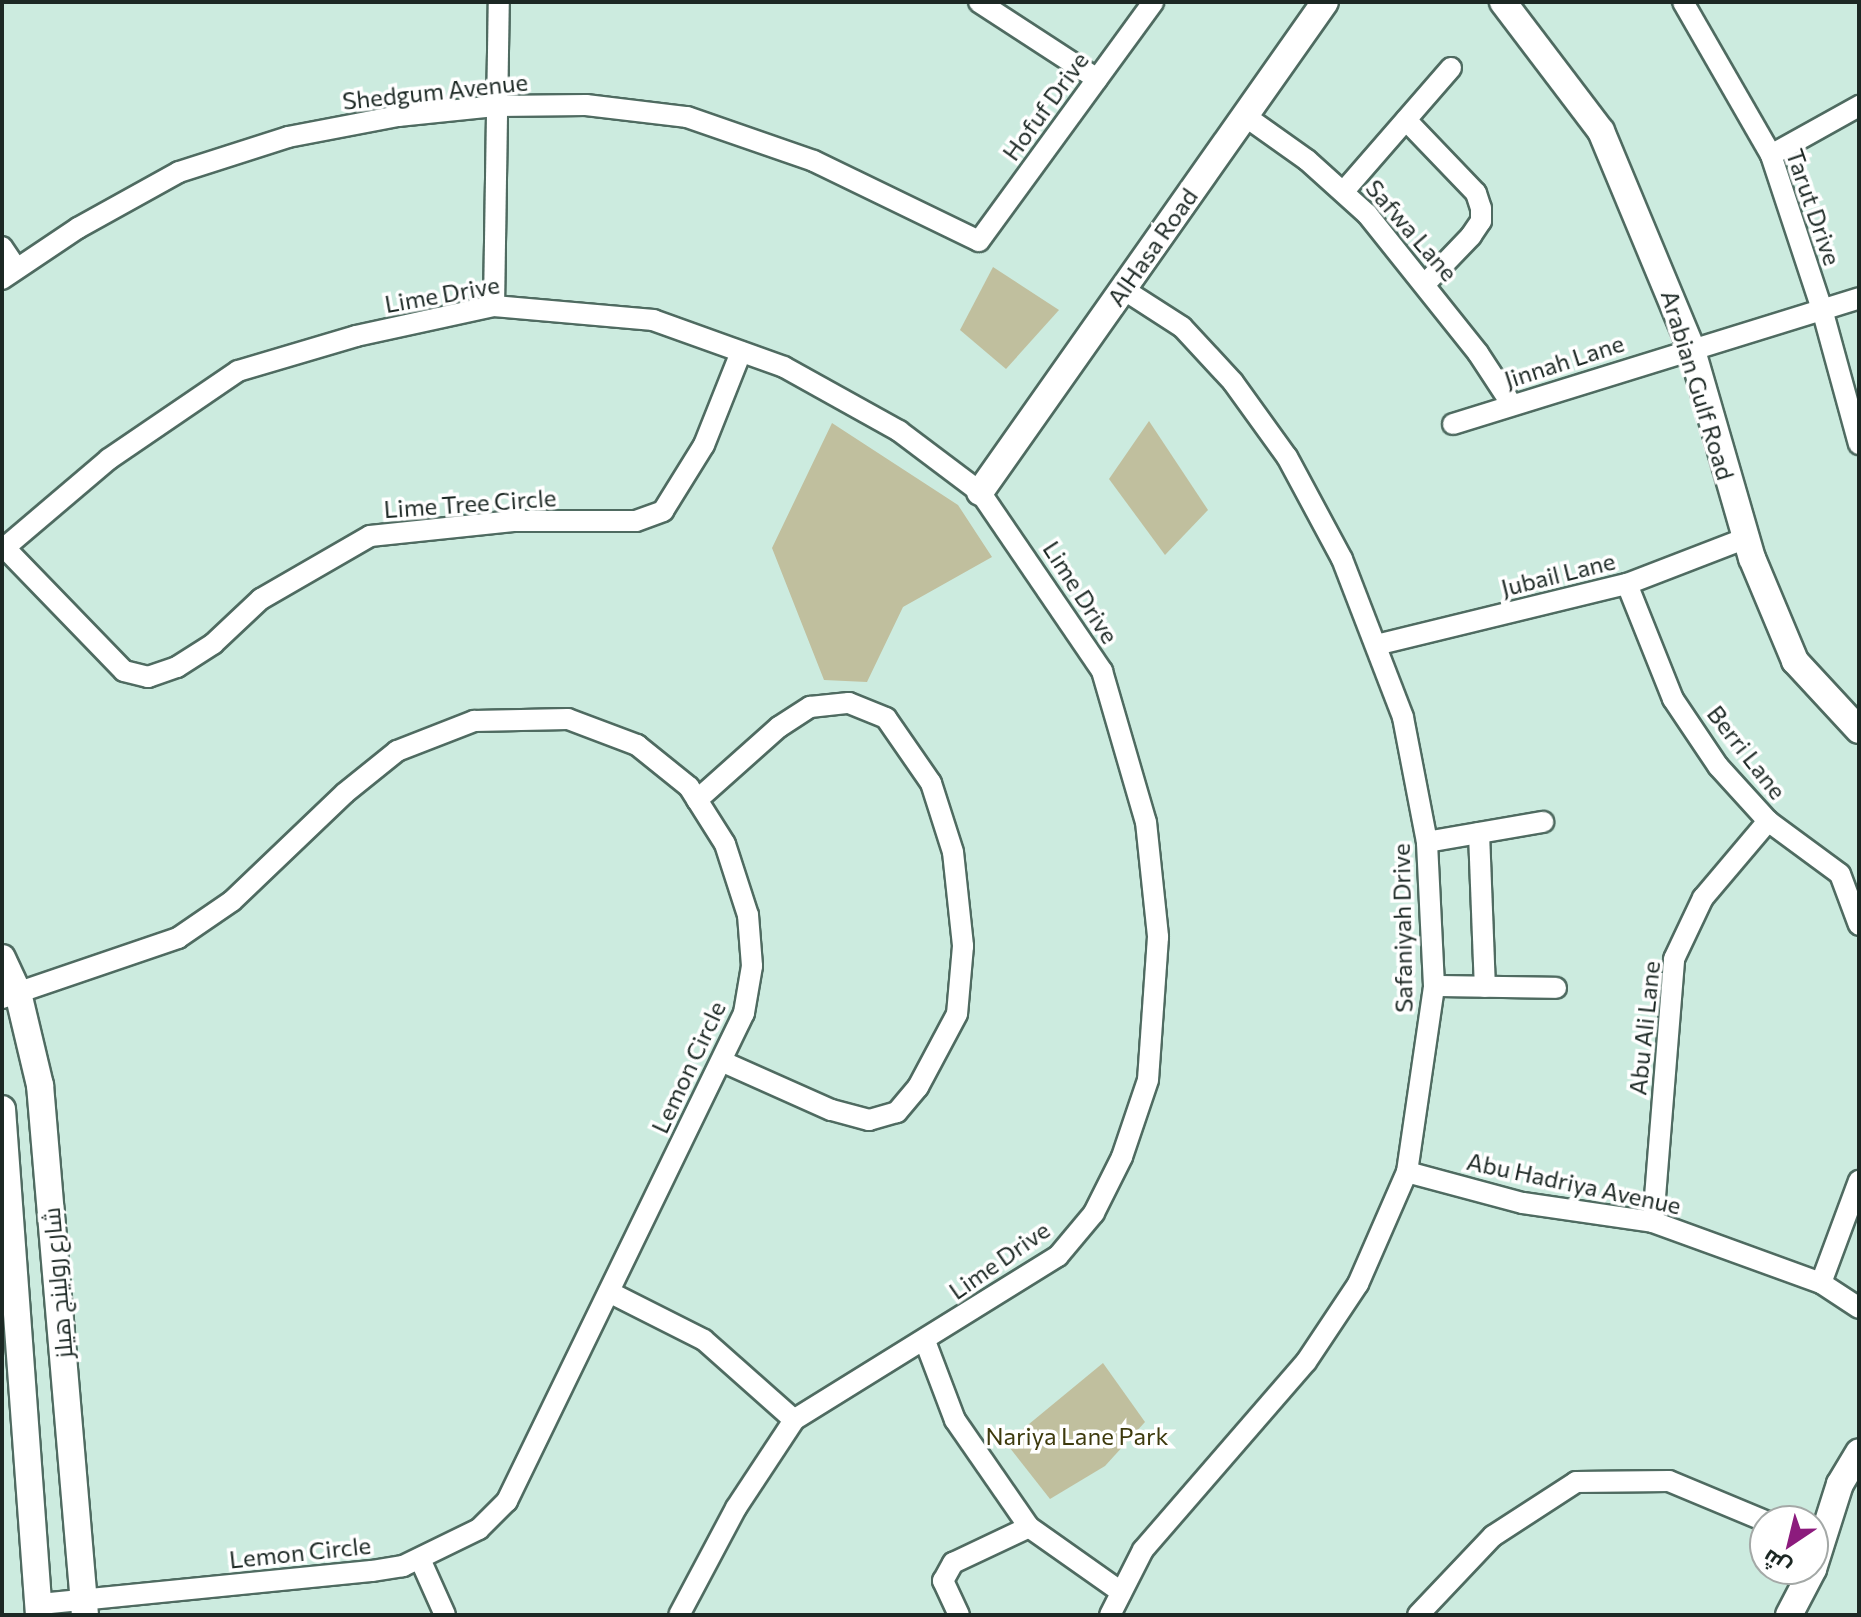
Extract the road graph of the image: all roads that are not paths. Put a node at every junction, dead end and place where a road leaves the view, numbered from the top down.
1 (499, 2) edge
2 (979, 2) edge
3 (1153, 2) edge
4 (1325, 2) edge
5 (1503, 2) edge
6 (1683, 2) edge
7 (1451, 68) dead end
8 (1097, 79) junction
9 (497, 106) junction
10 (1859, 106) edge
11 (1245, 116) junction
12 (1406, 120) junction
13 (1771, 155) junction
14 (1344, 191) junction
15 (979, 241) joint
16 (2, 247) edge
17 (9, 274) edge
18 (1426, 283) junction
19 (1123, 289) junction
20 (1859, 298) edge
21 (494, 306) junction
22 (1822, 309) junction
23 (1691, 347) junction
24 (741, 352) junction
25 (1512, 405) junction
26 (1453, 424) dead end
27 (1859, 444) edge
28 (980, 492) junction
29 (1746, 538) junction
30 (3, 548) edge
31 (1627, 584) junction
32 (1376, 645) junction
33 (1859, 730) edge
34 (698, 792) junction
35 (1768, 821) junction
36 (1543, 822) dead end
37 (1479, 833) junction
38 (1427, 842) junction
39 (1859, 925) edge
40 (2, 958) edge
41 (1434, 986) junction
42 (1485, 987) junction
43 (1556, 988) dead end
44 (10, 996) edge
45 (721, 1061) junction
46 (2, 1109) edge
47 (1407, 1172) junction
48 (1859, 1181) edge
49 (1653, 1222) junction
50 (1821, 1283) junction
51 (609, 1292) junction
52 (1859, 1308) edge
53 (925, 1341) junction
54 (794, 1420) junction
55 (1859, 1452) edge
56 (1749, 1514) edge
57 (1829, 1517) edge
58 (1029, 1527) junction
59 (420, 1559) junction
60 (1803, 1585) edge
61 (1121, 1592) junction
62 (85, 1607) edge
63 (39, 1610) edge
64 (445, 1615) edge
65 (679, 1615) edge
66 (959, 1615) edge
67 (1110, 1615) edge
68 (1418, 1615) edge
69 (1789, 1615) edge

1 - 9 street
2 - 8 street
3 - 8 street, Hofuf Drive
4 - 11 main road, AlHasa Road
5 - 23 main road, Arabian Gulf Road
6 - 13 street, Tarut Drive
7 - 12 street
8 - 15 street, Hofuf Drive
9 - 15 street, Shedgum Avenue
9 - 17 street, Shedgum Avenue
9 - 21 street
10 - 13 street
11 - 14 street, Safwa Lane
11 - 19 main road, AlHasa Road
12 - 14 street
12 - 18 street
13 - 22 street, Tarut Drive
14 - 18 street, Safwa Lane
16 - 17 street
18 - 25 street, Safwa Lane
19 - 28 main road, AlHasa Road
19 - 32 street, Safaniyah Drive
20 - 22 street, Jinnah Lane
21 - 24 street, Lime Drive
21 - 30 street, Lime Drive
22 - 23 street, Jinnah Lane
22 - 27 street, Tarut Drive
23 - 25 street, Jinnah Lane
23 - 29 main road, Arabian Gulf Road
24 - 28 street, Lime Drive
24 - 30 street, Lime Tree Circle
25 - 26 street, Jinnah Lane
28 - 53 street, Lime Drive
29 - 31 street, Jubail Lane
29 - 33 main road, Arabian Gulf Road
31 - 32 street, Jubail Lane
31 - 35 street, Berri Lane
32 - 38 street, Safaniyah Drive
34 - 44 street, Lemon Circle
34 - 45 street, Lemon Circle
34 - 45 street
35 - 39 street, Berri Lane
35 - 49 street, Abu Ali Lane
36 - 37 street
37 - 38 street
37 - 42 street
38 - 41 street, Safaniyah Drive
40 - 44 main road, شارع رولينج هيلز
41 - 42 street
41 - 47 street, Safaniyah Drive
42 - 43 street
44 - 62 main road, شارع رولينج هيلز
45 - 51 street, Lemon Circle
46 - 63 main road, شارع رولينج هيلز
47 - 49 street, Abu Hadriya Avenue
47 - 61 street, Safaniyah Drive
48 - 50 street
49 - 50 street, Abu Hadriya Avenue
50 - 52 street, Abu Hadriya Avenue
51 - 54 street
51 - 59 street, Lemon Circle
53 - 54 street, Lime Drive
53 - 58 street
54 - 65 street, Lime Drive
55 - 57 main road
56 - 68 street
58 - 61 street
58 - 66 street
59 - 62 street, Lemon Circle
59 - 64 street
60 - 69 main road
61 - 67 street, Safaniyah Drive
62 - 63 street, Lemon Circle

